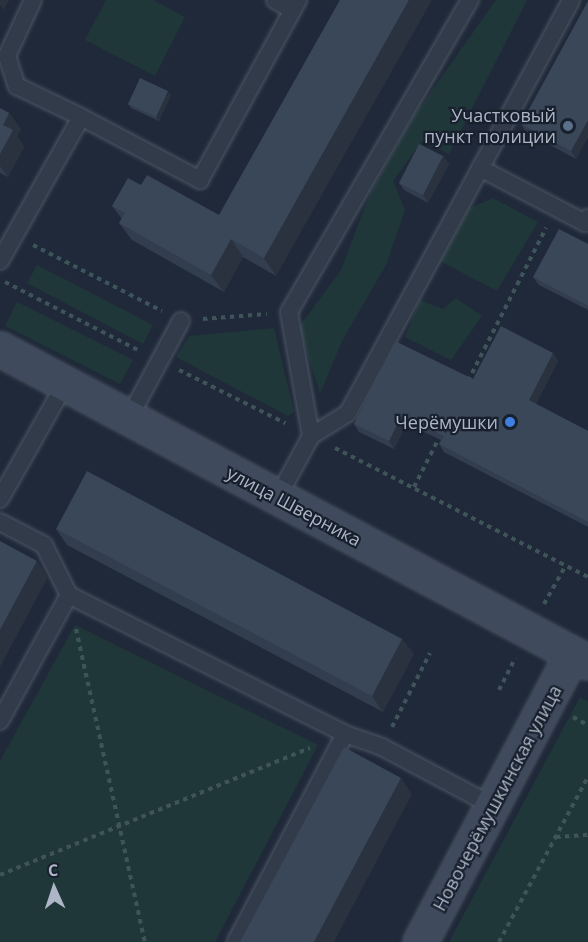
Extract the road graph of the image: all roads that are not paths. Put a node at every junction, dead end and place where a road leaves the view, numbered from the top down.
1 (33, 0) edge
2 (275, 0) edge
3 (470, 0) edge
4 (571, 0) edge
5 (295, 5) edge
6 (81, 117) junction
7 (480, 168) junction
8 (588, 218) edge
9 (0, 261) edge
10 (181, 321) road end
11 (0, 349) edge
12 (65, 384) junction
13 (129, 418) junction
14 (311, 436) junction
15 (278, 497) junction
16 (0, 499) edge
17 (0, 522) edge
18 (69, 595) junction
19 (580, 658) edge
20 (0, 721) edge
21 (345, 734) junction
22 (493, 806) junction
23 (236, 942) edge
24 (420, 942) edge

1 - 6 lane
2 - 5 lane
3 - 14 lane
4 - 7 lane
5 - 6 lane
6 - 9 lane
7 - 8 lane
7 - 14 lane
10 - 13 lane
11 - 12 street, улица Шверника
12 - 13 street, улица Шверника
12 - 16 lane
13 - 15 street, улица Шверника
14 - 15 lane
15 - 19 street, улица Шверника
17 - 18 lane
18 - 20 lane
18 - 21 lane
19 - 22 street, Новочерёмушкинская улица
21 - 22 lane
21 - 23 lane
22 - 24 street, Новочерёмушкинская улица

